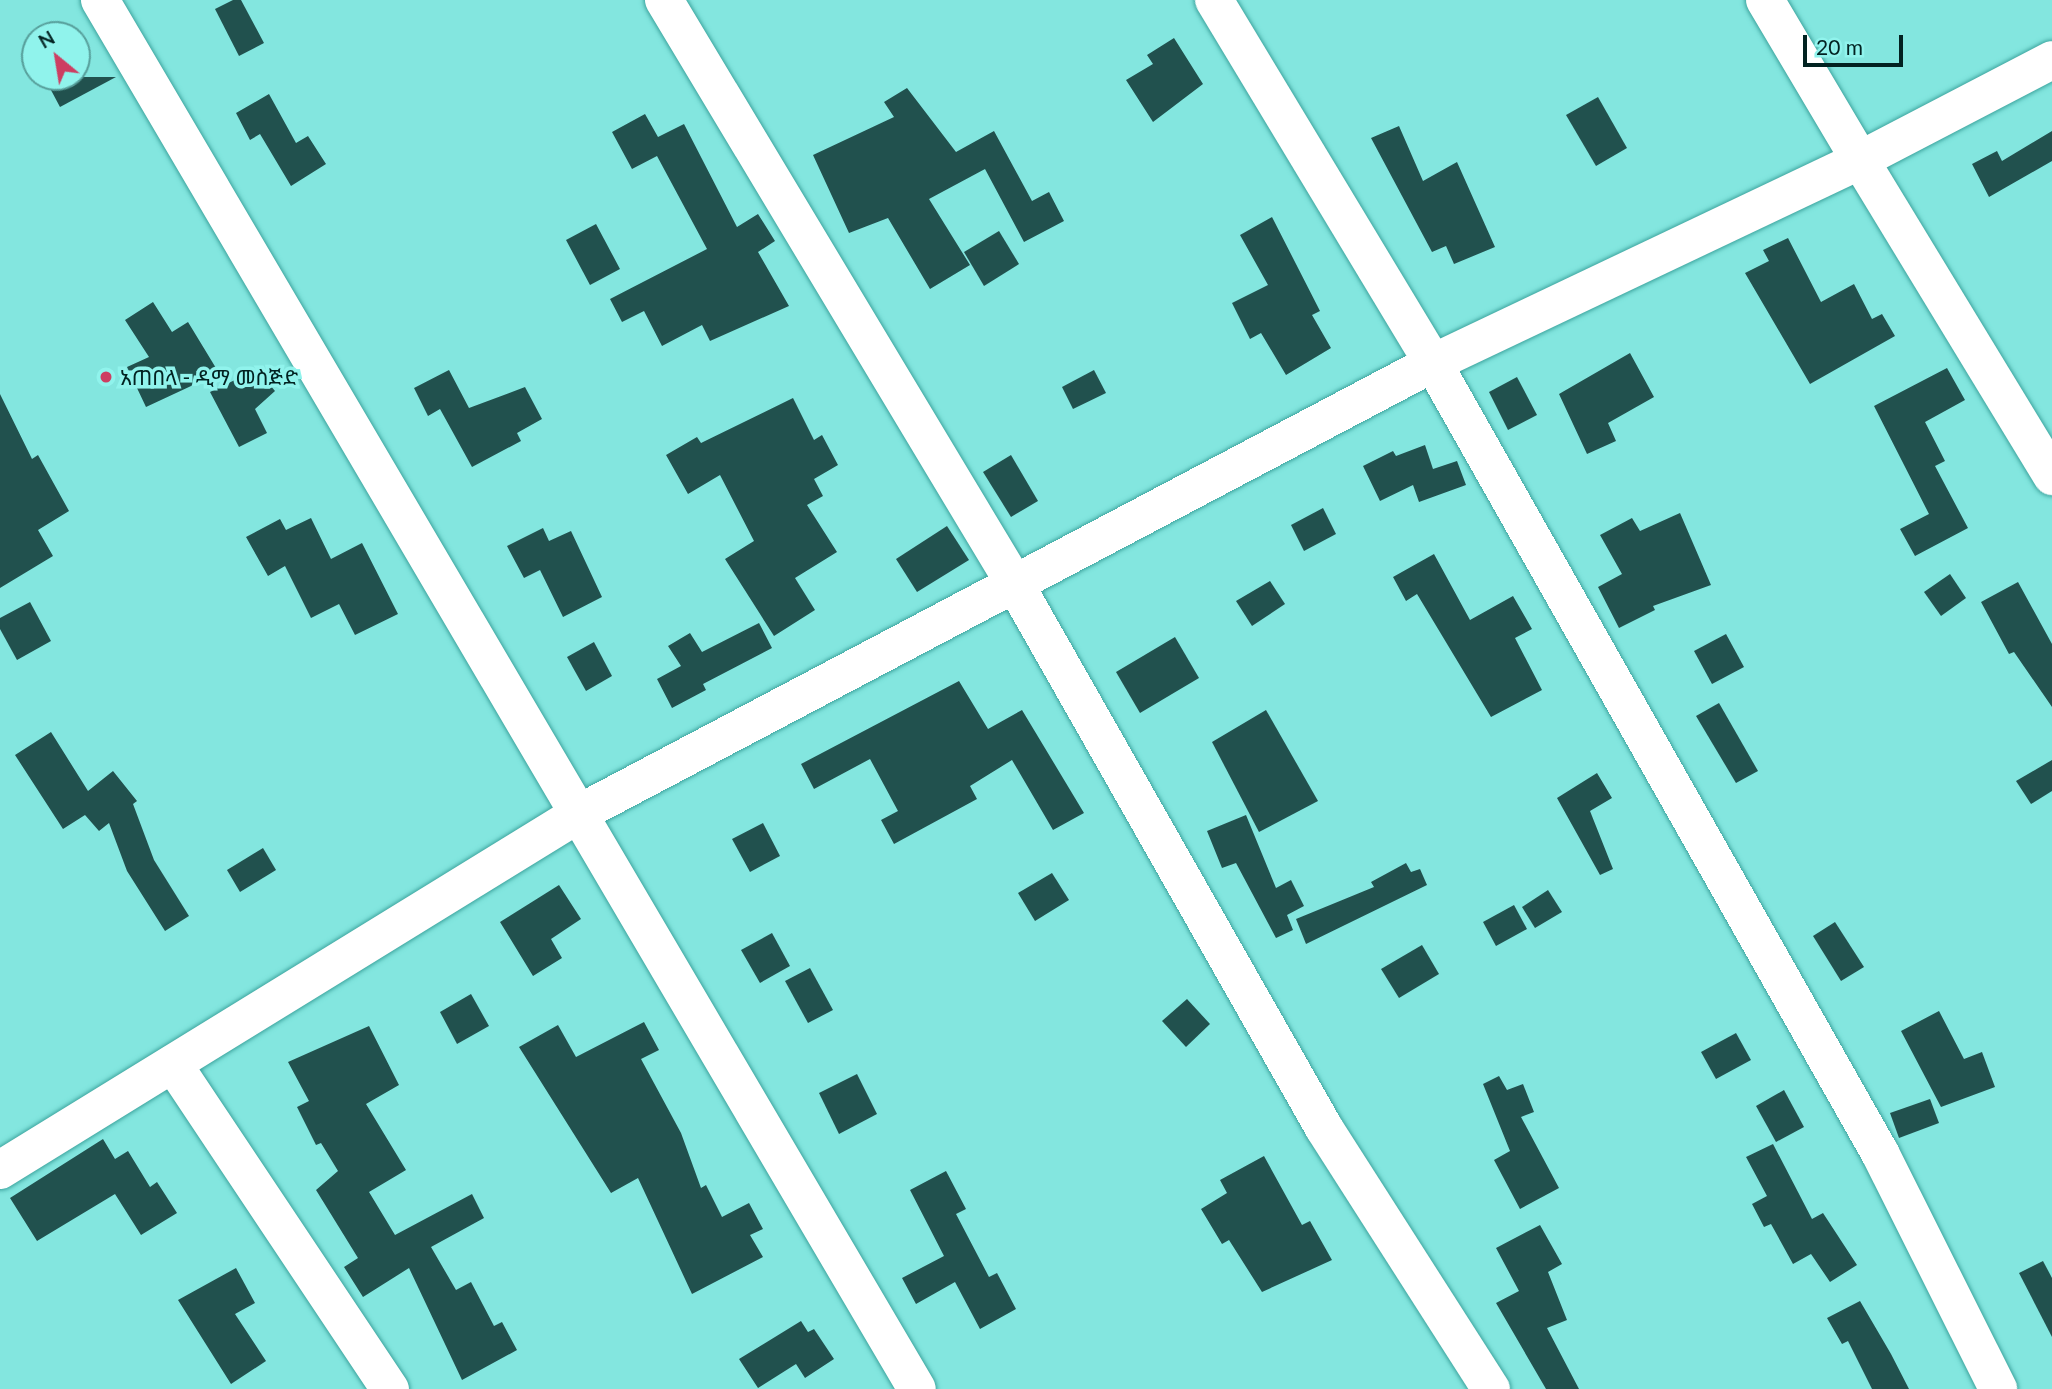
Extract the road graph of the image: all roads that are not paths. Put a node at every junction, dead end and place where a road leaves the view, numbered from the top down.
1 (100, 0) edge
2 (664, 0) edge
3 (1214, 0) edge
4 (1765, 0) edge
5 (2052, 60) edge
6 (1860, 160) junction
7 (1433, 363) junction
8 (2052, 476) edge
9 (1016, 586) junction
10 (580, 813) junction
11 (173, 1064) junction
12 (0, 1170) edge
13 (390, 1389) edge
14 (917, 1389) edge
15 (1491, 1389) edge
16 (1998, 1389) edge

1 - 10 street
2 - 9 street
3 - 7 street
4 - 6 street
5 - 6 street
6 - 7 street
6 - 8 street
7 - 9 street
7 - 16 street
9 - 10 street
9 - 15 street
10 - 11 street
10 - 14 street
11 - 12 street
11 - 13 street

